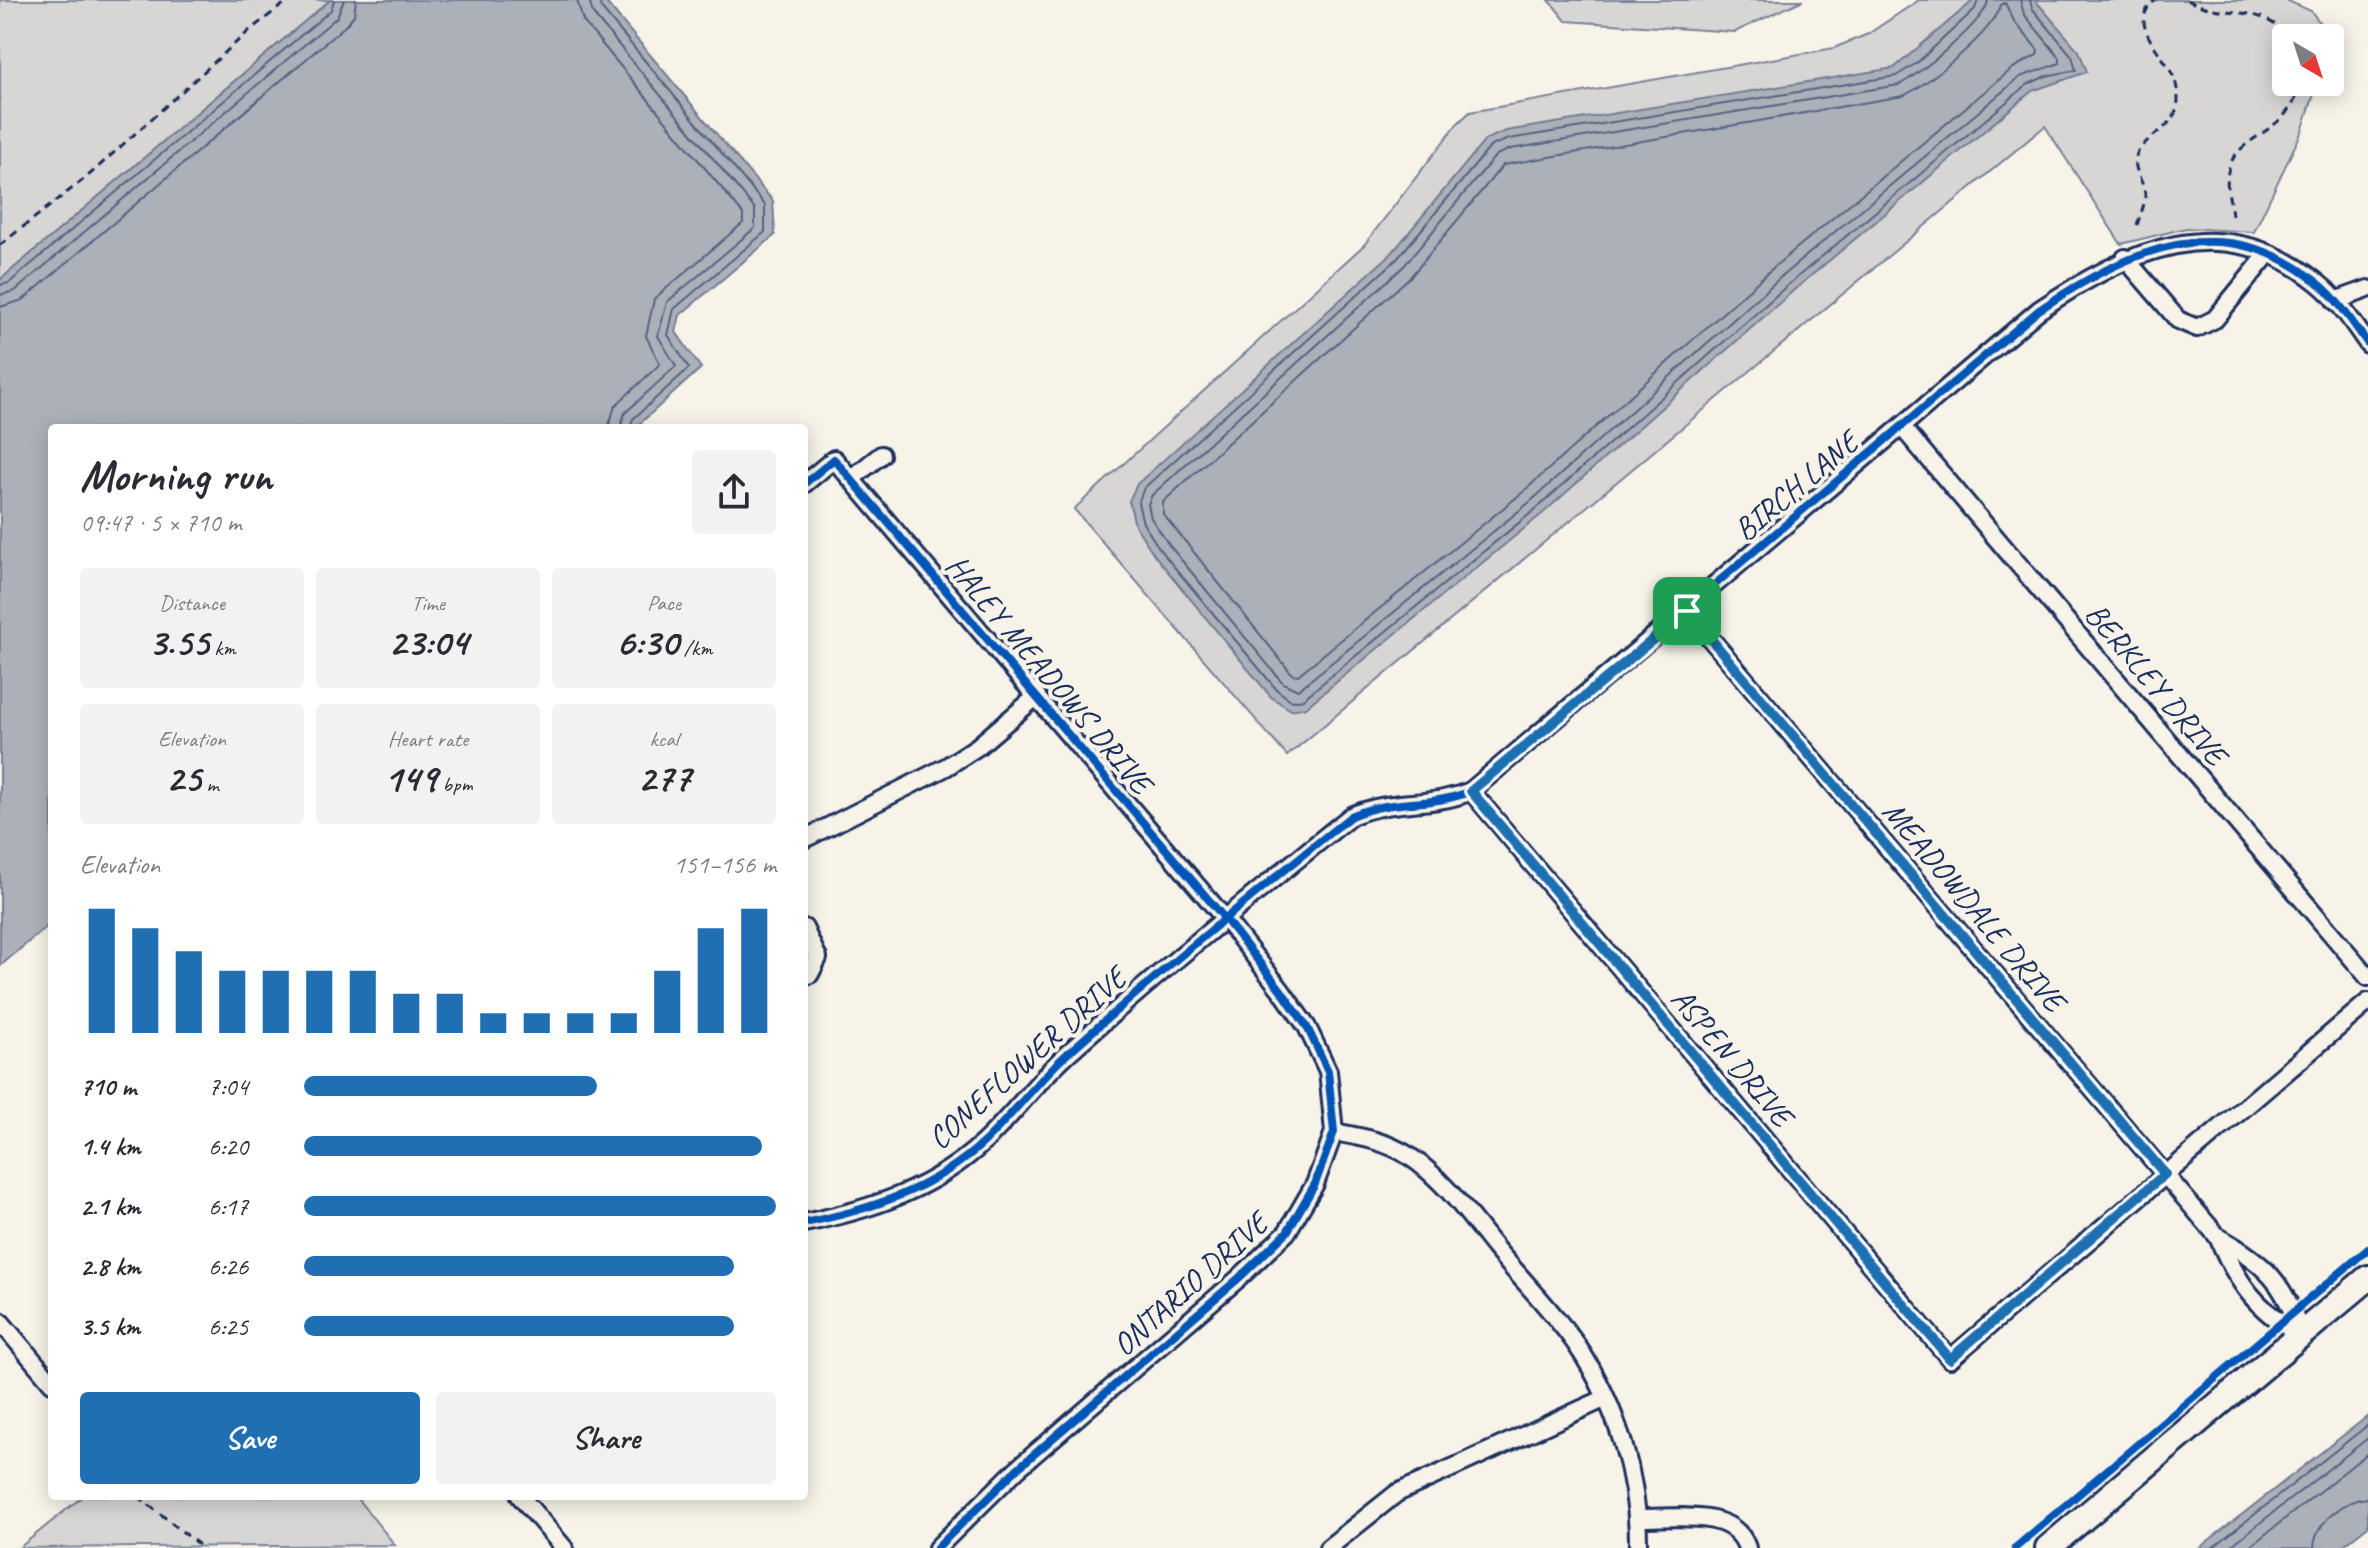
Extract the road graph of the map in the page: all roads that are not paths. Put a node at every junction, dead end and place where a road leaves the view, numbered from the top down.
1 (2268, 254) junction
2 (2125, 258) junction
3 (2368, 289) edge
4 (2335, 301) junction
5 (2368, 344) edge
6 (1902, 427) junction
7 (881, 455) dead end
8 (851, 479) junction
9 (808, 481) edge
10 (1687, 611) junction
11 (1037, 696) junction
12 (1471, 791) junction
13 (808, 837) edge
14 (1226, 920) junction
15 (808, 937) edge
16 (808, 975) edge
17 (2368, 977) edge
18 (2368, 1002) edge
19 (1334, 1132) junction
20 (2165, 1174) junction
21 (808, 1222) edge
22 (2218, 1237) junction
23 (2368, 1278) edge
24 (0, 1321) edge
25 (2301, 1335) junction
26 (48, 1378) edge
27 (1606, 1398) junction
28 (523, 1500) edge
29 (1638, 1518) junction
30 (564, 1548) edge
31 (937, 1548) edge
32 (1328, 1548) edge
33 (1638, 1548) edge
34 (1747, 1548) edge
35 (2048, 1548) edge

1 - 2 street, BIRCH LANE
1 - 2 street
1 - 4 street, BIRCH LANE
2 - 6 street, BIRCH LANE
3 - 4 street
4 - 5 street, BIRCH LANE
6 - 10 street, BIRCH LANE
6 - 17 street, BERKLEY DRIVE
7 - 8 street
8 - 9 street, HALEY MEADOWS DRIVE
8 - 11 street, HALEY MEADOWS DRIVE
10 - 12 street, BIRCH LANE
10 - 20 street, MEADOWDALE DRIVE
11 - 13 street
11 - 14 street, HALEY MEADOWS DRIVE
12 - 14 street, BIRCH LANE
12 - 20 street, ASPEN DRIVE
14 - 19 street, ONTARIO DRIVE
14 - 21 street, CONEFLOWER DRIVE
15 - 16 street
18 - 20 street
19 - 27 street
19 - 31 street, ONTARIO DRIVE
20 - 22 street, MEADOWDALE DRIVE
22 - 25 street, MEADOWDALE DRIVE
22 - 25 street, MEADOWDALE DRIVE
23 - 25 street
24 - 26 street
25 - 35 street
27 - 29 street
27 - 32 street
28 - 30 street
29 - 33 street
29 - 34 street

